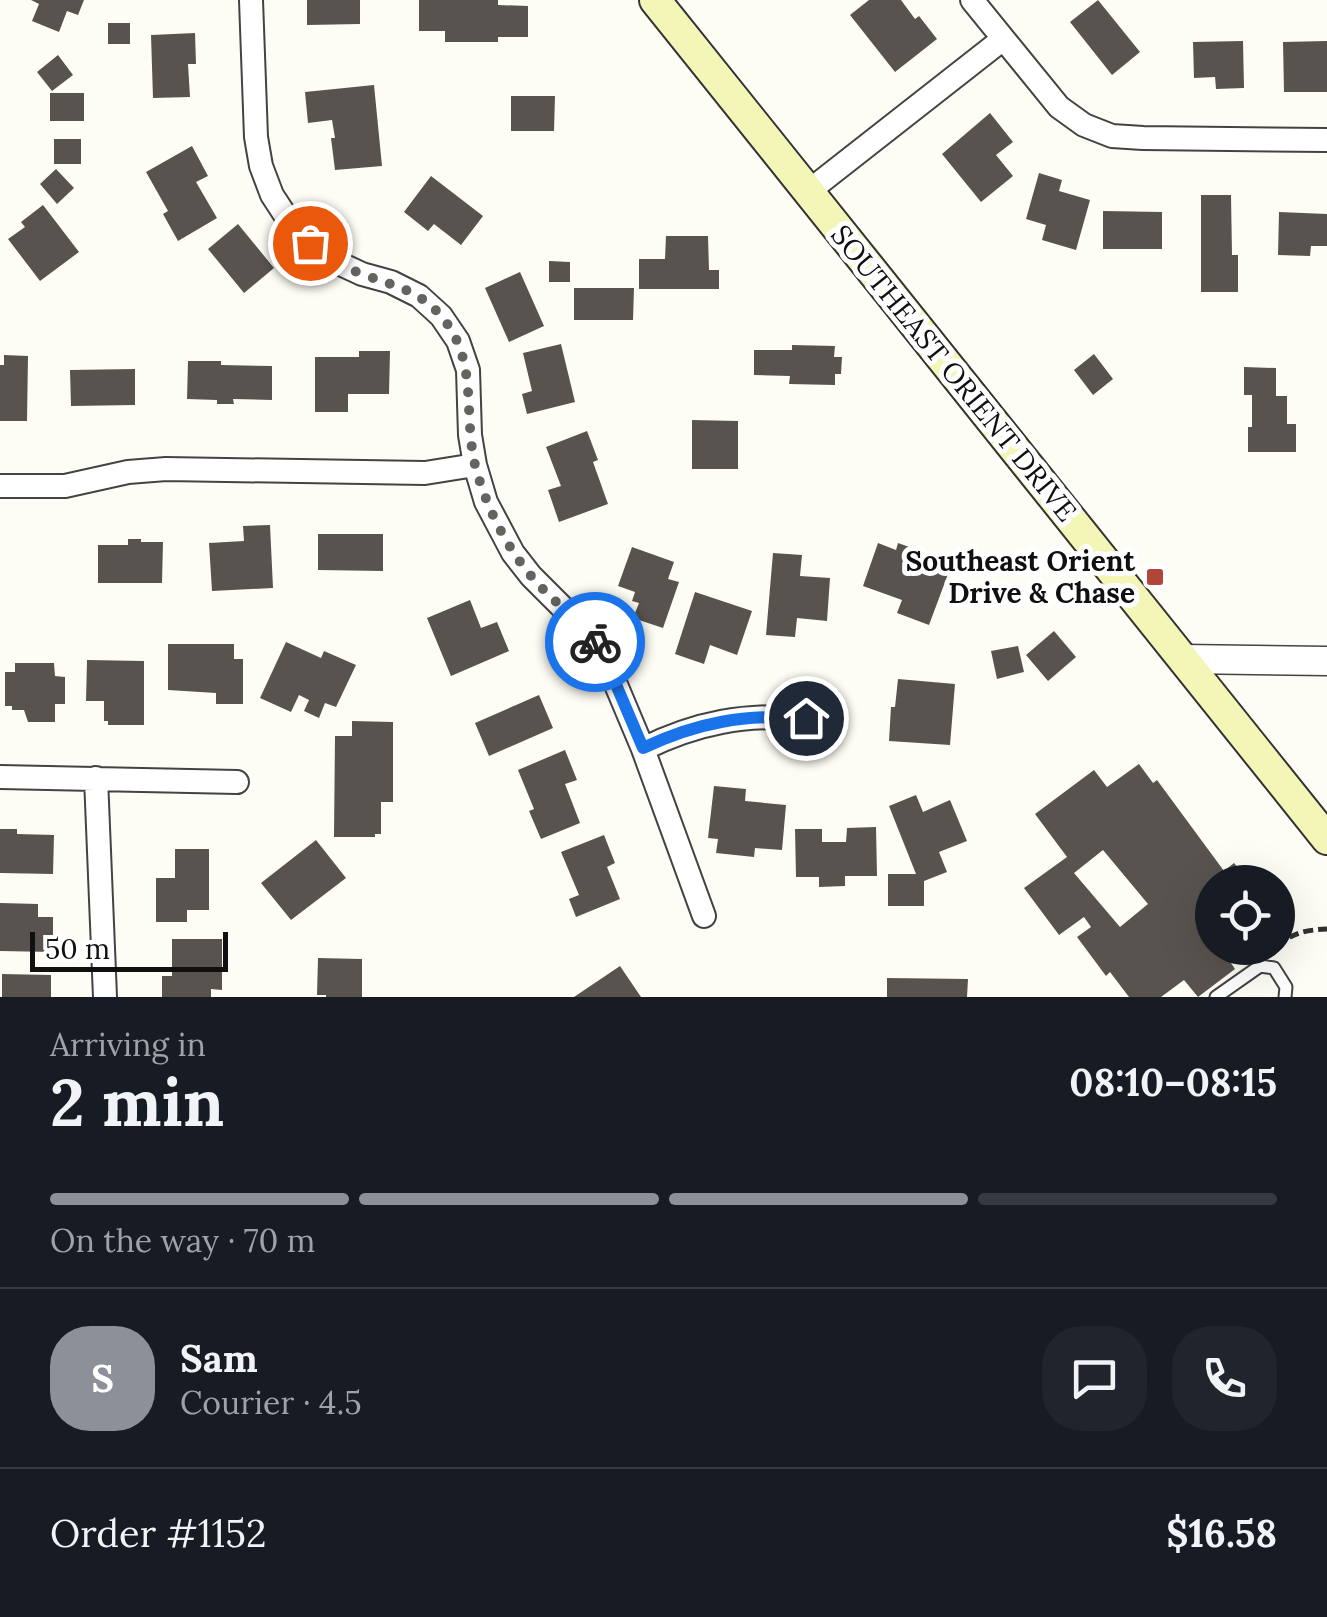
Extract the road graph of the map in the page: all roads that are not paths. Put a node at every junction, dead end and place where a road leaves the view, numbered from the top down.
1 (251, 0) edge
2 (655, 0) edge
3 (972, 0) edge
4 (1003, 39) junction
5 (1327, 140) edge
6 (809, 191) junction
7 (475, 465) junction
8 (0, 486) edge
9 (1183, 659) junction
10 (1327, 661) edge
11 (806, 718) dead end
12 (643, 748) junction
13 (0, 778) edge
14 (96, 778) junction
15 (237, 782) dead end
16 (1327, 839) edge
17 (704, 916) dead end
18 (105, 997) edge
19 (1216, 997) edge
20 (1285, 997) edge

1 - 7 street
2 - 6 main road, SOUTHEAST ORIENT DRIVE
3 - 4 street
4 - 5 street
4 - 6 street
6 - 9 main road, SOUTHEAST ORIENT DRIVE
7 - 8 street
7 - 12 street
9 - 10 street
9 - 16 main road, SOUTHEAST ORIENT DRIVE
11 - 12 street
12 - 17 street
13 - 14 street
14 - 15 street
14 - 18 street
19 - 20 lane

